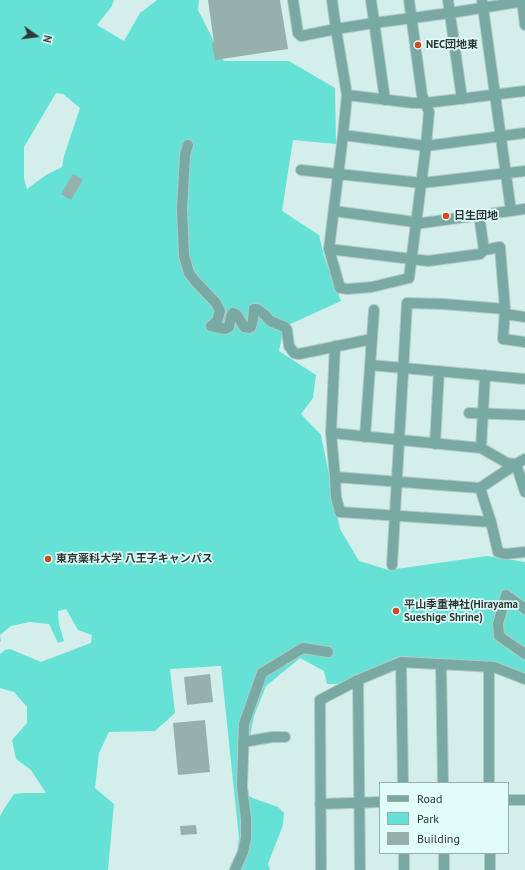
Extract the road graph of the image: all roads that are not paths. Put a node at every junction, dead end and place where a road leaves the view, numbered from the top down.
1 (293, 0) edge
2 (332, 0) edge
3 (371, 0) edge
4 (409, 0) edge
5 (448, 0) edge
6 (523, 1) edge
7 (483, 4) edge
8 (450, 13) junction
9 (412, 18) junction
10 (374, 23) junction
11 (525, 26) edge
12 (336, 29) junction
13 (525, 91) edge
14 (347, 95) junction
15 (495, 95) junction
16 (462, 99) junction
17 (386, 100) junction
18 (426, 103) junction
19 (525, 133) edge
20 (344, 136) junction
21 (500, 136) junction
22 (188, 145) dead end
23 (426, 146) junction
24 (301, 170) dead end
25 (525, 171) edge
26 (505, 173) junction
27 (339, 174) junction
28 (422, 183) junction
29 (525, 209) edge
30 (334, 211) junction
31 (510, 211) junction
32 (479, 215) junction
33 (416, 222) junction
34 (329, 250) junction
35 (484, 250) junction
36 (411, 259) junction
37 (374, 310) dead end
38 (505, 312) junction
39 (525, 317) edge
40 (372, 339) junction
41 (525, 342) edge
42 (335, 346) junction
43 (370, 365) junction
44 (403, 368) junction
45 (438, 371) junction
46 (485, 375) junction
47 (525, 379) edge
48 (469, 412) dead end
49 (483, 413) junction
50 (525, 415) edge
51 (330, 433) junction
52 (365, 437) junction
53 (399, 440) junction
54 (435, 444) junction
55 (481, 448) junction
56 (525, 459) edge
57 (516, 464) junction
58 (335, 477) junction
59 (396, 482) junction
60 (480, 488) junction
61 (525, 492) edge
62 (395, 515) junction
63 (491, 522) junction
64 (525, 552) edge
65 (392, 565) dead end
66 (525, 609) edge
67 (328, 652) dead end
68 (525, 654) edge
69 (402, 662) junction
70 (442, 664) junction
71 (489, 667) junction
72 (525, 679) edge
73 (358, 680) junction
74 (285, 737) dead end
75 (243, 742) junction
76 (403, 782) edge
77 (443, 782) edge
78 (489, 782) edge
79 (509, 800) edge
80 (525, 800) edge
81 (379, 802) edge
82 (359, 803) junction
83 (320, 804) junction
84 (404, 854) edge
85 (444, 854) edge
86 (490, 854) edge
87 (235, 870) edge
88 (321, 870) edge
89 (360, 870) edge
90 (404, 870) edge
91 (444, 870) edge
92 (490, 870) edge

1 - 12 street
2 - 12 street
3 - 10 street
4 - 9 street
5 - 8 street
6 - 7 street
6 - 11 street
7 - 8 street
7 - 15 street
8 - 9 street
8 - 16 street
9 - 10 street
9 - 18 street
10 - 12 street
10 - 17 street
12 - 14 street
13 - 15 street
14 - 17 street
14 - 20 street
15 - 16 street
15 - 21 street
16 - 18 street
17 - 18 street
18 - 23 street
19 - 21 street
20 - 23 street
20 - 27 street
21 - 23 street
21 - 26 street
22 - 42 street
23 - 28 street
24 - 27 street
25 - 26 street
26 - 28 street
26 - 31 street
27 - 28 street
27 - 30 street
28 - 33 street
29 - 31 street
30 - 33 street
30 - 34 street
31 - 32 street
32 - 33 street
32 - 35 street
33 - 36 street
34 - 36 street
34 - 36 street
35 - 36 street
35 - 38 street
37 - 40 street
38 - 39 street
38 - 41 street
38 - 44 street
40 - 42 street
40 - 43 street
42 - 51 street
43 - 44 street
43 - 52 street
44 - 45 street
44 - 53 street
45 - 46 street
45 - 54 street
46 - 47 street
46 - 49 street
48 - 49 street
49 - 50 street
49 - 55 street
51 - 52 street
51 - 58 street
52 - 53 street
53 - 54 street
53 - 59 street
54 - 55 street
55 - 57 street
56 - 57 street
57 - 60 street
57 - 61 street
58 - 59 street
58 - 62 street
59 - 60 street
59 - 62 street
60 - 63 street
62 - 63 street
62 - 65 street
63 - 64 street
66 - 68 street
67 - 75 street
69 - 70 street
69 - 73 street
69 - 76 street
70 - 71 street
70 - 77 street
71 - 72 street
71 - 78 street
73 - 82 street
73 - 83 street
74 - 75 street
75 - 87 street
79 - 80 street
81 - 82 street
82 - 83 street
82 - 89 street
83 - 88 street
84 - 90 street
85 - 91 street
86 - 92 street

